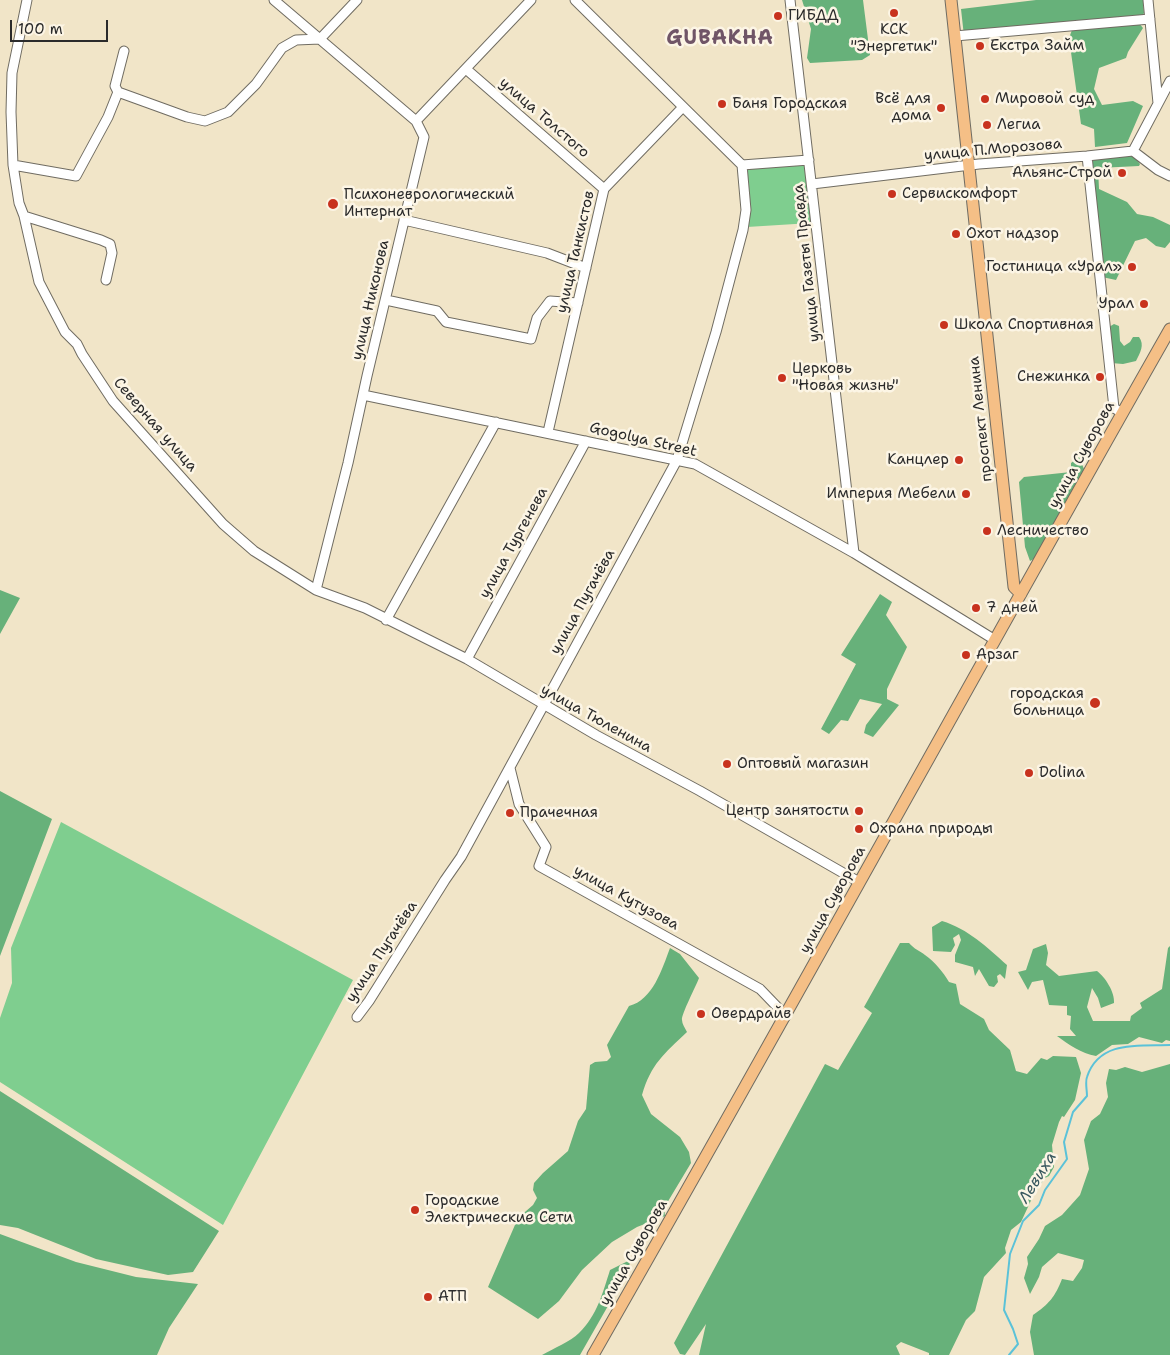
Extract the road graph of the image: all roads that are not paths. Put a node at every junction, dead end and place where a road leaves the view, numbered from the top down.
1 (27, 0) edge
2 (274, 0) edge
3 (356, 0) edge
4 (532, 0) edge
5 (575, 0) edge
6 (790, 0) edge
7 (951, 0) edge
8 (1148, 0) edge
9 (1150, 19) junction
10 (955, 36) junction
11 (320, 39) junction
12 (124, 51) dead end
13 (466, 69) junction
14 (1170, 81) edge
15 (118, 92) junction
16 (1158, 103) junction
17 (683, 106) junction
18 (416, 120) junction
19 (1133, 151) junction
20 (1087, 156) junction
21 (809, 160) junction
22 (13, 165) junction
23 (742, 165) junction
24 (969, 165) junction
25 (1170, 176) edge
26 (812, 184) junction
27 (604, 189) junction
28 (24, 216) junction
29 (404, 220) junction
30 (586, 268) junction
31 (106, 280) dead end
32 (386, 300) junction
33 (578, 303) junction
34 (1170, 328) edge
35 (363, 395) junction
36 (1122, 413) junction
37 (496, 422) junction
38 (548, 432) junction
39 (586, 441) junction
40 (677, 460) junction
41 (854, 554) junction
42 (316, 590) junction
43 (1021, 594) junction
44 (386, 620) junction
45 (994, 640) junction
46 (467, 659) junction
47 (543, 705) junction
48 (510, 768) junction
49 (859, 882) junction
50 (786, 1016) junction
51 (357, 1017) dead end
52 (593, 1355) edge

1 - 22 street, Северная улица
2 - 11 street
3 - 11 street
4 - 13 street
5 - 17 street
6 - 21 street, улица Газеты Правда
7 - 10 main road, проспект Ленина
8 - 9 street
9 - 10 street
9 - 16 street
10 - 24 main road, проспект Ленина
11 - 15 street
11 - 18 street
12 - 15 street
13 - 18 street
13 - 27 street, улица Толстого
14 - 16 street
15 - 22 street
16 - 19 street
17 - 23 street
17 - 27 street, улица Танкистов
18 - 29 street, улица Никонова
19 - 20 street, улица П.Морозова
19 - 25 street
20 - 24 street, улица П.Морозова
20 - 36 street
21 - 23 street
21 - 26 street, улица Газеты Правда
22 - 28 street, Северная улица
23 - 40 street, улица Пугачёва
24 - 26 street, улица П.Морозова
24 - 43 main road, проспект Ленина
26 - 41 street, улица Газеты Правда
27 - 30 street, улица Танкистов
28 - 31 street
28 - 42 street, Северная улица
29 - 30 street
29 - 32 street, улица Никонова
30 - 33 street, улица Танкистов
32 - 33 street
32 - 35 street, улица Никонова
33 - 38 street, улица Танкистов
34 - 36 main road, улица Суворова
35 - 37 street, Gogolya Street
35 - 42 street, улица Никонова
36 - 43 main road, улица Суворова
37 - 38 street, Gogolya Street
37 - 44 street
38 - 39 street, Gogolya Street
39 - 40 street, Gogolya Street
39 - 46 street, улица Тургенева
40 - 41 street, Gogolya Street
40 - 47 street, улица Пугачёва
41 - 45 street, Gogolya Street
42 - 44 street, улица Тюленина
43 - 45 main road, улица Суворова
44 - 46 street, улица Тюленина
45 - 49 main road, улица Суворова
46 - 47 street, улица Тюленина
47 - 48 street, улица Пугачёва
47 - 49 street, улица Тюленина
48 - 50 street, улица Кутузова
48 - 51 street, улица Пугачёва
49 - 50 main road, улица Суворова
50 - 52 main road, улица Суворова

